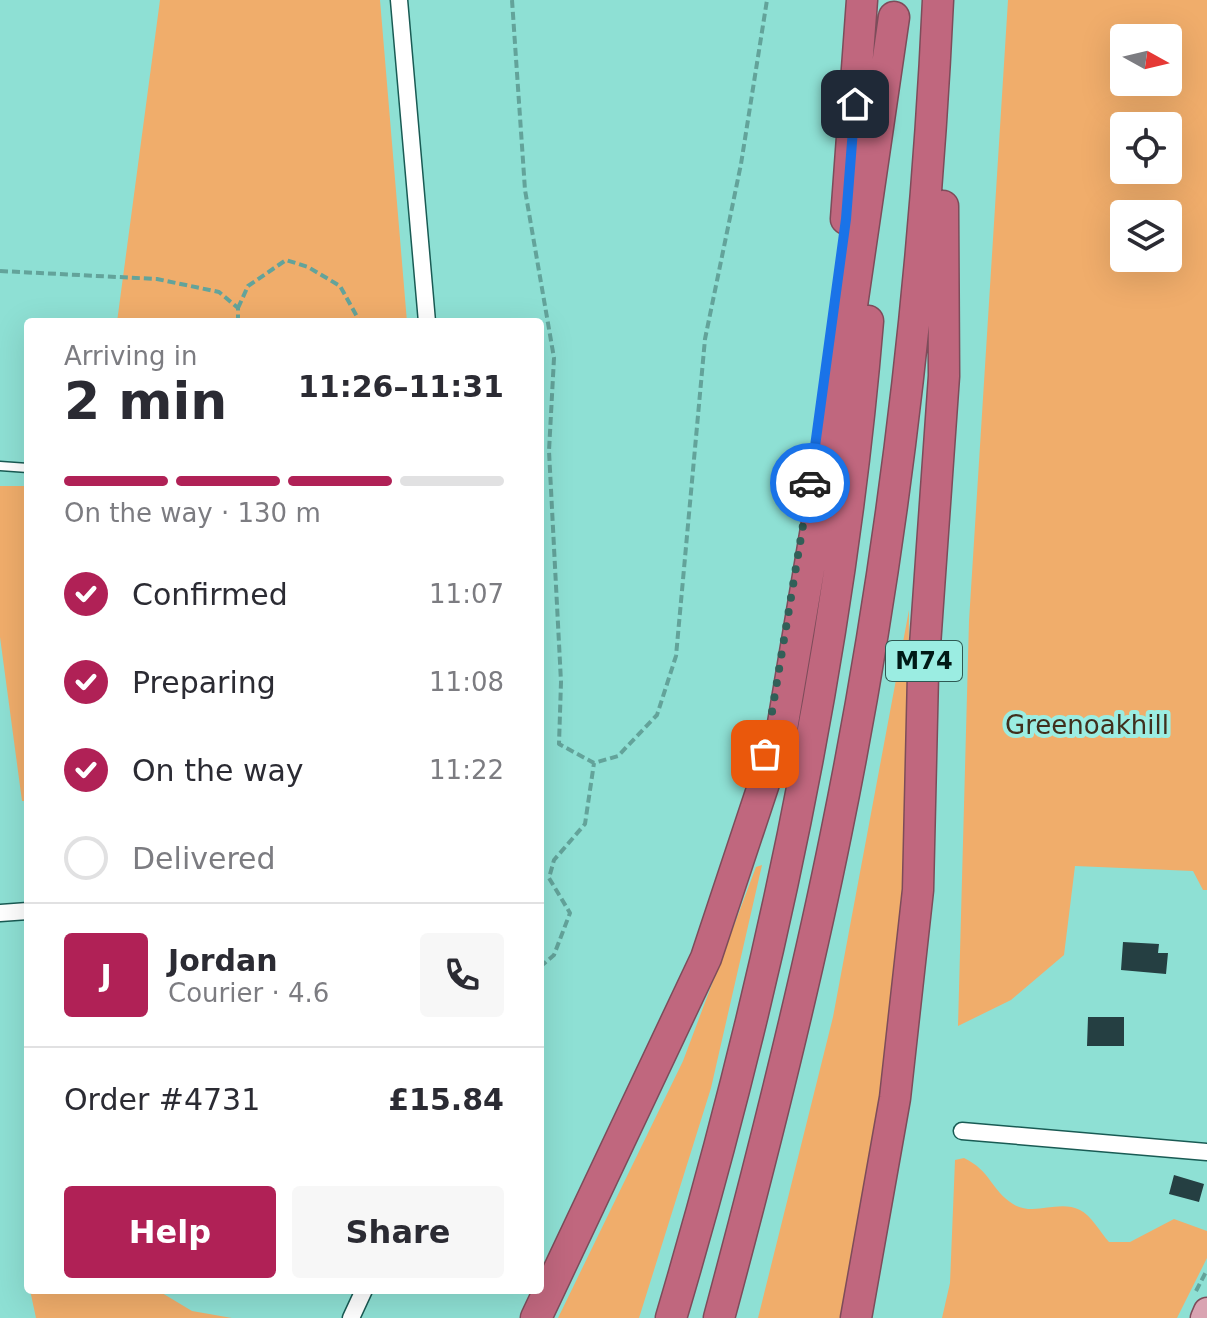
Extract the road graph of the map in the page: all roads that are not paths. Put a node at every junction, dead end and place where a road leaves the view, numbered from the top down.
1 (399, 0) edge
2 (862, 0) edge
3 (938, 0) edge
4 (948, 0) edge
5 (894, 8) edge
6 (427, 318) edge
7 (0, 466) edge
8 (24, 468) edge
9 (749, 833) junction
10 (24, 911) edge
11 (0, 913) edge
12 (962, 1131) dead end
13 (1207, 1152) edge
14 (362, 1294) edge
15 (1207, 1311) edge
16 (351, 1318) edge
17 (536, 1318) edge
18 (671, 1318) edge
19 (718, 1318) edge
20 (856, 1318) edge
21 (1204, 1318) edge

1 - 6 street
2 - 9 highway
3 - 19 highway, M74
4 - 20 highway, M74
5 - 9 highway
5 - 18 highway
7 - 8 lane
9 - 17 highway
10 - 11 street
12 - 13 street
14 - 16 street
15 - 21 main road

